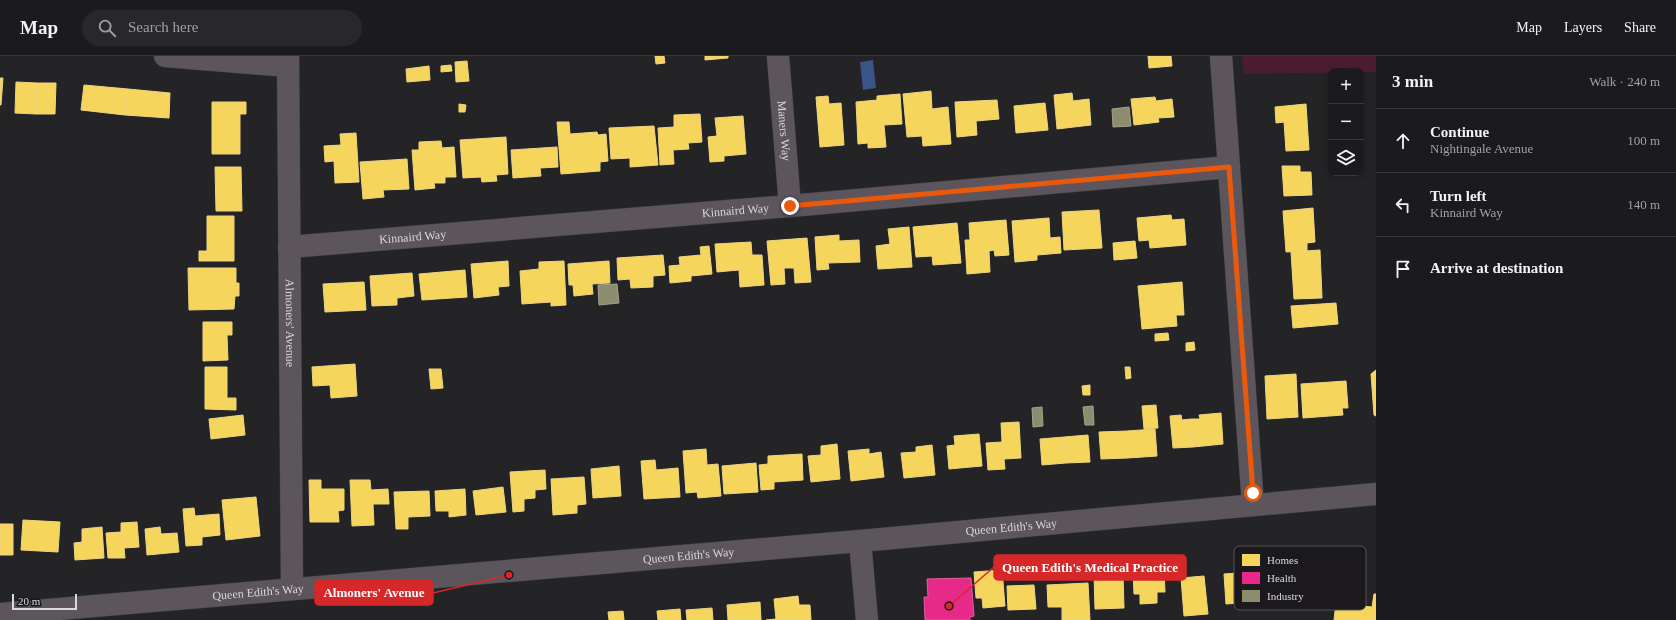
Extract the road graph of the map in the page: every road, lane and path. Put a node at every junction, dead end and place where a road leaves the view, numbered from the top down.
1 (165, 56) edge
2 (778, 56) edge
3 (1221, 56) edge
4 (288, 61) edge
5 (1229, 167) junction
6 (790, 206) junction
7 (289, 247) junction
8 (1376, 494) edge
9 (1254, 505) junction
10 (860, 541) junction
11 (292, 589) junction
12 (0, 614) edge
13 (867, 620) edge

1 - 4 street
2 - 6 street, Maners Way
3 - 5 street
4 - 7 street, Almoners' Avenue
5 - 6 street, Kinnaird Way
5 - 9 street
6 - 7 street, Kinnaird Way
7 - 11 street, Almoners' Avenue
8 - 9 street, Queen Edith's Way
9 - 10 street, Queen Edith's Way
10 - 11 street, Queen Edith's Way
10 - 13 street
11 - 12 street, Queen Edith's Way

